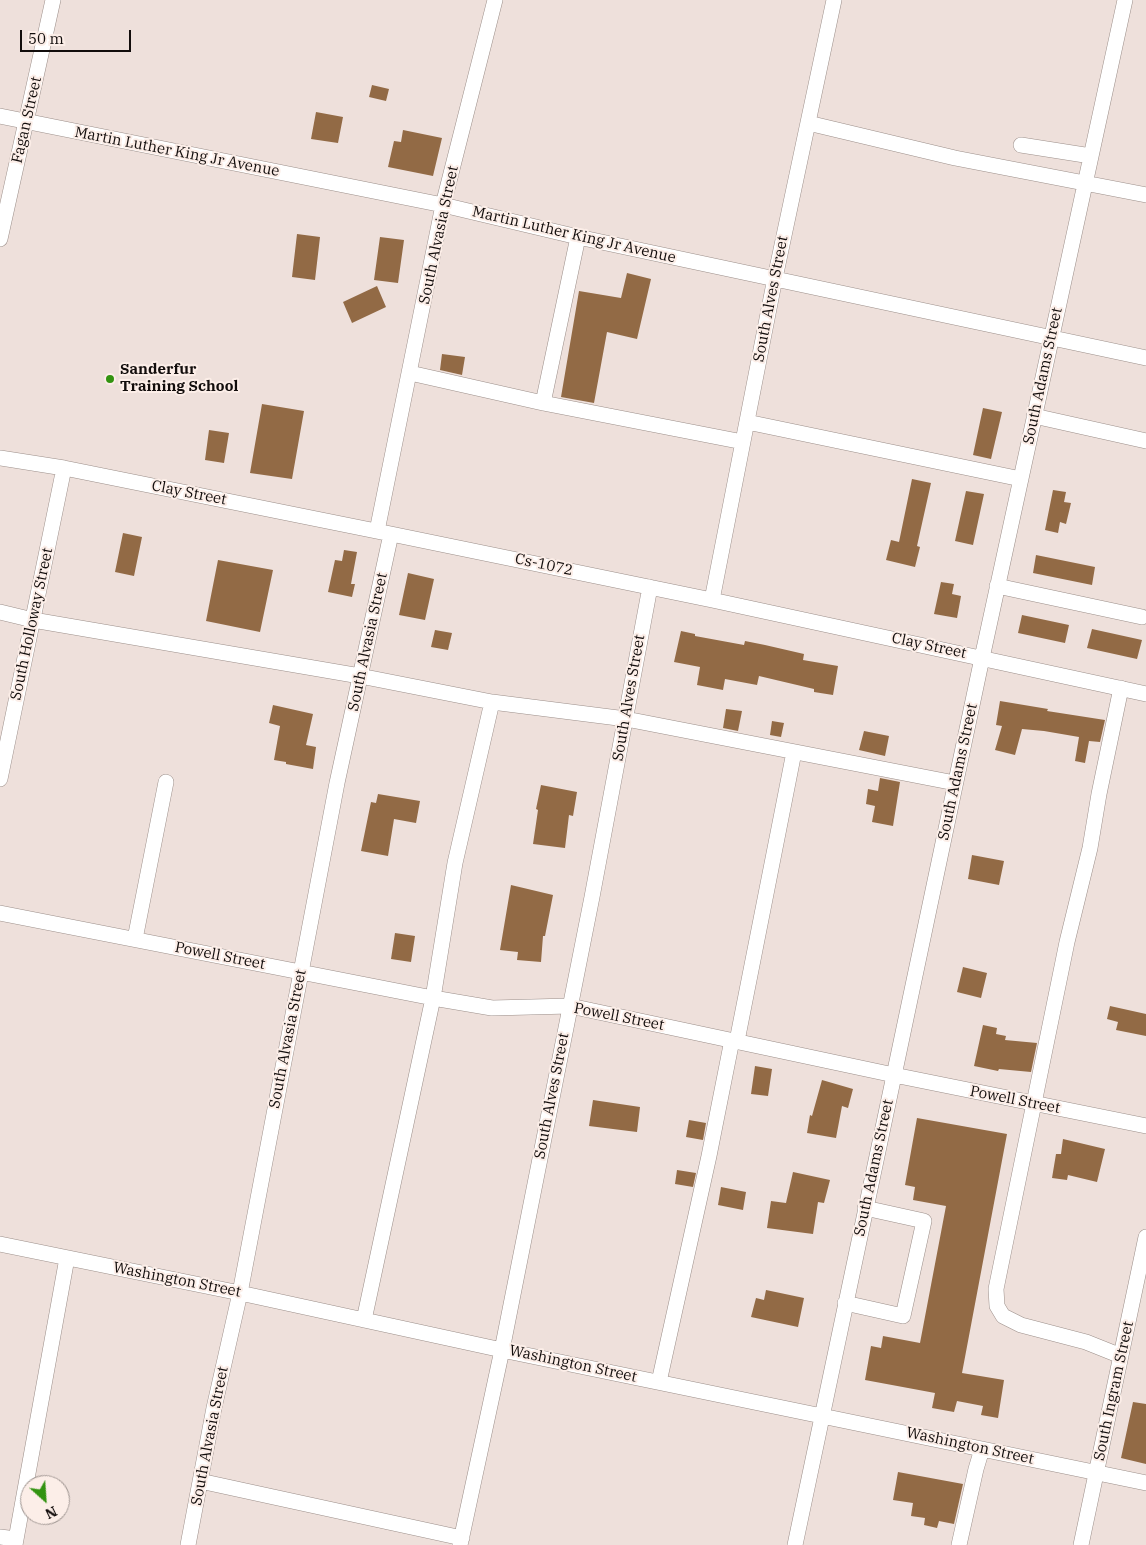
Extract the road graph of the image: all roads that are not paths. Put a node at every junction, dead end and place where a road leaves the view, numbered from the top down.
1 (53, 0) edge
2 (495, 0) edge
3 (834, 0) edge
4 (1125, 0) edge
5 (0, 116) edge
6 (26, 122) junction
7 (808, 124) junction
8 (1021, 146) dead end
9 (1091, 156) junction
10 (1085, 183) junction
11 (1146, 195) edge
12 (443, 205) junction
13 (578, 237) junction
14 (0, 239) edge
15 (775, 278) junction
16 (1051, 339) junction
17 (1146, 358) edge
18 (410, 373) junction
19 (543, 403) junction
20 (1034, 416) junction
21 (747, 422) junction
22 (1146, 441) edge
23 (743, 442) junction
24 (0, 458) edge
25 (64, 468) junction
26 (1020, 479) junction
27 (384, 532) junction
28 (997, 586) junction
29 (650, 587) junction
30 (712, 600) junction
31 (0, 612) edge
32 (1142, 617) dead end
33 (33, 620) junction
34 (982, 658) junction
35 (360, 676) junction
36 (1121, 688) junction
37 (1146, 694) edge
38 (492, 702) junction
39 (626, 720) junction
40 (794, 752) junction
41 (0, 779) edge
42 (166, 782) dead end
43 (955, 783) junction
44 (0, 913) edge
45 (135, 939) junction
46 (300, 972) junction
47 (433, 998) junction
48 (570, 1006) junction
49 (734, 1041) junction
50 (894, 1075) junction
51 (1033, 1103) junction
52 (1146, 1126) edge
53 (865, 1208) junction
54 (1146, 1237) edge
55 (0, 1244) edge
56 (67, 1258) junction
57 (240, 1293) junction
58 (845, 1303) junction
59 (364, 1320) junction
60 (502, 1350) junction
61 (1121, 1356) junction
62 (659, 1382) junction
63 (821, 1416) junction
64 (982, 1449) junction
65 (1097, 1473) junction
66 (200, 1481) junction
67 (1146, 1483) edge
68 (0, 1537) edge
69 (461, 1541) edge
70 (15, 1542) edge
71 (188, 1545) edge
72 (795, 1545) edge
73 (959, 1545) edge
74 (1081, 1545) edge

1 - 6 street, Fagan Street
2 - 12 street, South Alvasia Street
3 - 7 street, South Alves Street
4 - 9 street, South Adams Street
5 - 6 street, Martin Luther King Jr Avenue
6 - 12 street, Martin Luther King Jr Avenue
6 - 14 street, Fagan Street
7 - 10 street
7 - 15 street, South Alves Street
8 - 9 street
9 - 10 street, South Adams Street
10 - 11 street
10 - 16 street, South Adams Street
12 - 13 street, Martin Luther King Jr Avenue
12 - 18 street, South Alvasia Street
13 - 15 street, Martin Luther King Jr Avenue
13 - 19 street
15 - 16 street, Martin Luther King Jr Avenue
15 - 21 street, South Alves Street
16 - 17 street, Martin Luther King Jr Avenue
16 - 20 street, South Adams Street
18 - 19 street
18 - 27 street, South Alvasia Street
19 - 23 street
20 - 22 street
20 - 26 street, South Adams Street
21 - 23 street, South Alves Street
21 - 26 street
23 - 30 street, South Alves Street
24 - 25 street, Clay Street
25 - 27 street, Clay Street
25 - 33 street, South Holloway Street
26 - 28 street, South Adams Street
27 - 29 street, Cs-1072
27 - 35 street, South Alvasia Street
28 - 32 street
28 - 34 street, South Adams Street
29 - 30 street, Cs-1072
29 - 39 street, South Alves Street
30 - 34 street, Clay Street
31 - 33 street
33 - 35 street
33 - 41 street, South Holloway Street
34 - 36 street, Clay Street
34 - 43 street, South Adams Street
35 - 38 street
35 - 46 street, South Alvasia Street
36 - 37 street, Clay Street
36 - 51 street
38 - 39 street
38 - 47 street
39 - 40 street
39 - 48 street, South Alves Street
40 - 43 street
40 - 49 street
42 - 45 street
43 - 50 street, South Adams Street
44 - 45 street, Powell Street
45 - 46 street, Powell Street
46 - 47 street, Powell Street
46 - 57 street, South Alvasia Street
47 - 48 street, Powell Street
47 - 59 street
48 - 49 street, Powell Street
48 - 60 street, South Alves Street
49 - 50 street, Powell Street
49 - 62 street
50 - 51 street, Powell Street
50 - 53 street, South Adams Street
51 - 52 street, Powell Street
51 - 61 street
53 - 58 street, South Adams Street
53 - 58 street
54 - 61 street, South Ingram Street
55 - 56 street, Washington Street
56 - 57 street, Washington Street
56 - 70 street
57 - 59 street, Washington Street
57 - 66 street, South Alvasia Street
58 - 63 street, South Adams Street
59 - 60 street, Washington Street
60 - 62 street, Washington Street
60 - 69 street, South Alves Street
61 - 65 street, South Ingram Street
62 - 63 street, Washington Street
63 - 64 street, Washington Street
63 - 72 street, South Adams Street
64 - 65 street, Washington Street
64 - 73 street
65 - 67 street, Washington Street
65 - 74 street, South Ingram Street
66 - 69 street
66 - 71 street, South Alvasia Street
68 - 70 street

